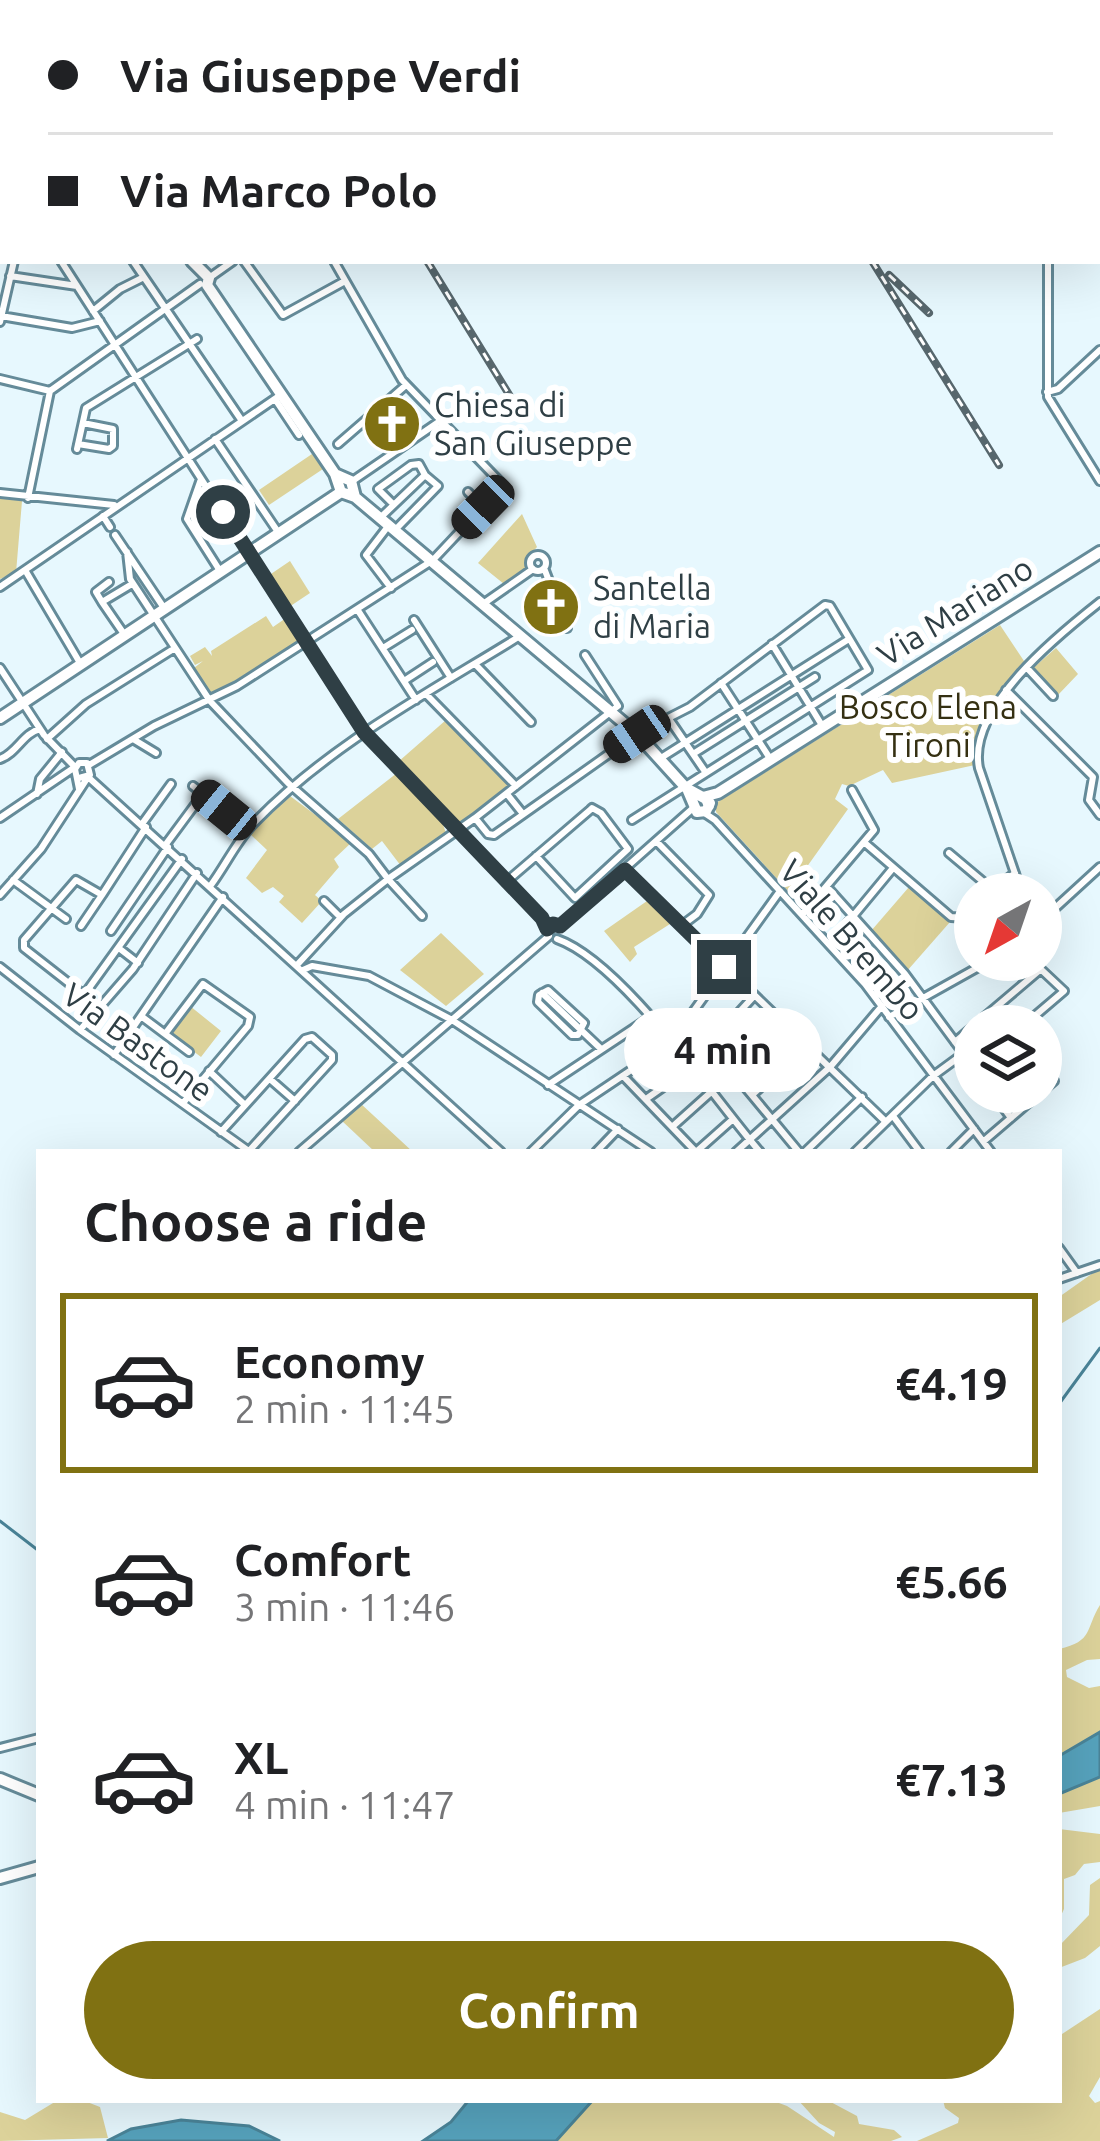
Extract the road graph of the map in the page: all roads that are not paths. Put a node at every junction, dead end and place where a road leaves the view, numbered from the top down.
1 (13, 264) edge
2 (63, 264) edge
3 (135, 264) edge
4 (192, 264) edge
5 (228, 264) edge
6 (246, 264) edge
7 (336, 264) edge
8 (1048, 264) edge
9 (10, 276) junction
10 (143, 277) junction
11 (204, 280) junction
12 (345, 281) junction
13 (77, 286) junction
14 (165, 309) junction
15 (93, 311) junction
16 (1, 319) edge
17 (100, 321) junction
18 (193, 341) junction
19 (115, 345) junction
20 (1100, 350) edge
21 (136, 377) junction
22 (0, 379) edge
23 (406, 385) junction
24 (50, 391) junction
25 (1047, 392) junction
26 (278, 397) junction
27 (242, 421) junction
28 (440, 421) junction
29 (82, 423) junction
30 (298, 435) dead end
31 (215, 439) junction
32 (338, 443) dead end
33 (188, 458) junction
34 (425, 475) junction
35 (201, 479) junction
36 (1100, 482) edge
37 (345, 488) junction
38 (378, 488) junction
39 (468, 492) dead end
40 (0, 493) edge
41 (28, 498) junction
42 (84, 504) junction
43 (393, 504) junction
44 (118, 506) junction
45 (483, 507) junction
46 (102, 517) junction
47 (388, 524) junction
48 (278, 532) junction
49 (127, 552) junction
50 (249, 552) junction
51 (1100, 552) edge
52 (432, 561) junction
53 (533, 568) junction
54 (544, 568) junction
55 (25, 570) junction
56 (220, 571) junction
57 (109, 582) dead end
58 (133, 584) junction
59 (0, 587) edge
60 (391, 588) junction
61 (101, 602) junction
62 (1100, 602) edge
63 (483, 604) junction
64 (357, 609) junction
65 (158, 612) junction
66 (414, 620) dead end
67 (567, 628) dead end
68 (412, 630) dead end
69 (124, 634) junction
70 (520, 636) junction
71 (849, 639) junction
72 (306, 643) junction
73 (772, 644) junction
74 (175, 648) junction
75 (383, 649) junction
76 (585, 655) dead end
77 (433, 662) dead end
78 (80, 663) junction
79 (475, 664) junction
80 (0, 668) edge
81 (1026, 668) junction
82 (792, 675) junction
83 (815, 677) dead end
84 (452, 679) junction
85 (404, 680) junction
86 (722, 683) junction
87 (800, 688) junction
88 (1006, 690) junction
89 (426, 694) junction
90 (1053, 696) dead end
91 (210, 700) junction
92 (416, 700) junction
93 (23, 702) junction
94 (811, 706) junction
95 (738, 709) junction
96 (612, 714) junction
97 (0, 718) edge
98 (669, 718) junction
99 (746, 721) junction
100 (530, 722) dead end
101 (824, 727) junction
102 (40, 729) junction
103 (364, 732) junction
104 (637, 734) junction
105 (47, 739) junction
106 (133, 739) junction
107 (758, 740) junction
108 (685, 742) junction
109 (62, 752) junction
110 (156, 753) dead end
111 (694, 754) junction
112 (661, 758) junction
113 (0, 759) edge
114 (771, 760) junction
115 (83, 772) junction
116 (706, 773) junction
117 (1096, 775) edge
118 (171, 784) dead end
119 (193, 786) dead end
120 (516, 787) junction
121 (686, 787) junction
122 (293, 788) junction
123 (852, 790) dead end
124 (37, 794) junction
125 (203, 794) junction
126 (507, 794) junction
127 (698, 807) junction
128 (523, 814) junction
129 (1100, 815) edge
130 (0, 818) edge
131 (475, 818) junction
132 (632, 820) dead end
133 (144, 825) junction
134 (248, 829) junction
135 (456, 829) junction
136 (657, 842) junction
137 (864, 842) junction
138 (166, 846) junction
139 (949, 853) dead end
140 (536, 856) junction
141 (182, 859) junction
142 (1100, 867) edge
143 (893, 868) junction
144 (625, 870) junction
145 (196, 873) junction
146 (973, 873) edge
147 (1015, 873) edge
148 (388, 879) junction
149 (14, 880) junction
150 (506, 882) junction
151 (211, 885) junction
152 (827, 887) junction
153 (780, 891) junction
154 (0, 895) edge
155 (101, 895) junction
156 (224, 897) junction
157 (324, 901) dead end
158 (1062, 902) edge
159 (52, 907) junction
160 (802, 915) junction
161 (422, 916) dead end
162 (853, 916) junction
163 (340, 917) junction
164 (954, 917) edge
165 (67, 919) dead end
166 (81, 926) dead end
167 (681, 926) junction
168 (111, 931) dead end
169 (555, 931) junction
170 (829, 944) junction
171 (120, 949) junction
172 (138, 963) junction
173 (300, 967) junction
174 (724, 967) junction
175 (0, 968) edge
176 (954, 980) edge
177 (1028, 981) edge
178 (1053, 981) edge
179 (541, 992) dead end
180 (754, 996) junction
181 (922, 998) junction
182 (999, 1005) edge
183 (1048, 1005) edge
184 (882, 1006) junction
185 (141, 1016) junction
186 (687, 1017) junction
187 (890, 1017) junction
188 (649, 1018) junction
189 (452, 1020) junction
190 (782, 1022) junction
191 (80, 1030) junction
192 (165, 1034) junction
193 (954, 1041) edge
194 (670, 1044) junction
195 (710, 1044) junction
196 (808, 1045) junction
197 (601, 1048) junction
198 (190, 1052) dead end
199 (114, 1055) junction
200 (954, 1061) edge
201 (403, 1062) junction
202 (831, 1066) junction
203 (690, 1068) junction
204 (731, 1070) junction
205 (209, 1071) junction
206 (623, 1076) junction
207 (933, 1076) junction
208 (269, 1079) junction
209 (548, 1085) junction
210 (710, 1093) junction
211 (752, 1095) junction
212 (862, 1097) junction
213 (646, 1100) junction
214 (296, 1101) junction
215 (182, 1104) junction
216 (245, 1105) junction
217 (579, 1105) junction
218 (1007, 1113) edge
219 (1017, 1113) edge
220 (1011, 1118) junction
221 (890, 1119) junction
222 (733, 1120) junction
223 (774, 1121) junction
224 (672, 1126) junction
225 (618, 1130) junction
226 (974, 1130) junction
227 (220, 1132) junction
228 (750, 1141) junction
229 (983, 1142) junction
230 (245, 1149) edge
231 (252, 1149) edge
232 (302, 1149) edge
233 (498, 1149) edge
234 (534, 1149) edge
235 (599, 1149) edge
236 (646, 1149) edge
237 (693, 1149) edge
238 (699, 1149) edge
239 (740, 1149) edge
240 (757, 1149) edge
241 (799, 1149) edge
242 (805, 1149) edge
243 (858, 1149) edge
244 (917, 1149) edge
245 (954, 1149) edge
246 (989, 1149) edge
247 (1062, 1252) edge
248 (1100, 1265) edge
249 (1077, 1273) junction
250 (1062, 1279) edge
251 (36, 1739) edge
252 (0, 1748) edge
253 (0, 1778) edge
254 (36, 1794) edge
255 (36, 1868) edge
256 (0, 1878) edge

1 - 9 street
2 - 13 street
3 - 10 street
4 - 11 street
5 - 11 street
6 - 12 street
7 - 12 street
8 - 25 street
9 - 13 street
9 - 16 street
10 - 14 street
10 - 15 street
11 - 14 street
11 - 26 street
12 - 23 street
13 - 15 street
14 - 18 street
14 - 19 street
15 - 17 street
16 - 17 street
17 - 19 street
18 - 21 street
18 - 27 street
19 - 21 street
19 - 24 street
20 - 25 street
21 - 29 street
21 - 33 street
22 - 24 street
23 - 28 street
23 - 32 street
24 - 41 street
25 - 36 street
26 - 27 street
26 - 30 street
26 - 37 street
27 - 31 street
28 - 37 street
28 - 45 street
29 - 29 street
31 - 33 street
31 - 48 street
33 - 35 street
33 - 44 street
34 - 38 street
34 - 43 street
34 - 47 street
35 - 50 street
35 - 56 street
37 - 38 street
37 - 47 street
37 - 48 street
38 - 43 street
39 - 45 street
40 - 41 street
41 - 42 street
42 - 44 street
42 - 46 street
43 - 47 street
44 - 46 street
45 - 52 street
46 - 49 street
46 - 55 street
47 - 52 street
47 - 60 street
48 - 50 street
49 - 58 street
49 - 65 street
50 - 56 street
50 - 72 street
51 - 101 street, Via Mariano
52 - 60 street
52 - 63 street
53 - 54 street
53 - 54 street
53 - 63 street
54 - 67 street
55 - 59 street
55 - 78 street
56 - 65 street
57 - 61 street
58 - 61 street
58 - 65 street
60 - 64 street
61 - 69 street
62 - 81 street
63 - 70 street
64 - 72 street
64 - 75 street
65 - 69 street
65 - 74 street
66 - 84 street
68 - 75 street
69 - 78 street
70 - 79 street
70 - 96 street
71 - 73 street
71 - 82 street
71 - 94 street
72 - 91 street
72 - 103 street
73 - 82 street
73 - 86 street
74 - 91 street
74 - 105 street
75 - 85 street
76 - 96 street
77 - 85 street
78 - 93 street
79 - 84 street
79 - 100 street
80 - 93 street
81 - 88 street
81 - 90 street
82 - 87 street
82 - 95 street
83 - 87 street
84 - 89 street
85 - 92 street
86 - 95 street
86 - 98 street
87 - 94 street
87 - 99 street
88 - 117 street
88 - 147 street
89 - 92 street
89 - 120 street
91 - 106 street
91 - 122 street
92 - 103 street
93 - 97 street
93 - 102 street
94 - 101 street
94 - 107 street
95 - 99 street
95 - 108 street
96 - 104 street
96 - 120 street
98 - 104 street
98 - 108 street
99 - 107 street
99 - 111 street
101 - 114 street, Via Mariano
102 - 105 street
102 - 113 street
103 - 122 street
103 - 135 street
104 - 112 street
104 - 128 street
105 - 109 street
106 - 110 street
106 - 115 street
107 - 114 street
107 - 116 street
108 - 111 street
108 - 112 street
109 - 115 street
109 - 124 street
111 - 116 street
112 - 121 street
114 - 127 street, Via Mariano
115 - 124 street
115 - 133 street
115 - 149 street
116 - 121 street
117 - 129 street
118 - 133 street
119 - 125 street
120 - 126 street
121 - 127 street
121 - 132 street
122 - 134 street
122 - 148 street
123 - 137 street
124 - 130 street
125 - 134 street
125 - 138 street
126 - 128 street
126 - 131 street
127 - 136 street
127 - 153 street, Viale Brembo
128 - 131 street
131 - 135 street
133 - 138 street
133 - 155 street
134 - 151 street
135 - 148 street
135 - 150 street
136 - 144 street
136 - 167 street
137 - 143 street
137 - 152 street
138 - 141 street
138 - 168 street
139 - 146 street
140 - 140 street
140 - 150 street
141 - 145 street
141 - 171 street
142 - 158 street
143 - 162 street
143 - 164 street
144 - 167 street
144 - 169 street
145 - 151 street
145 - 172 street
148 - 161 street
148 - 163 street
149 - 154 street
149 - 159 street
150 - 169 street
151 - 156 street
152 - 160 street
152 - 162 street
153 - 160 street, Viale Brembo
153 - 174 street
155 - 159 street
155 - 166 street
156 - 173 street
156 - 185 street
157 - 163 street
159 - 165 street
159 - 171 street
160 - 170 street, Viale Brembo
162 - 170 street
162 - 181 street
163 - 173 street
167 - 174 street
169 - 188 street
169 - 189 street
170 - 184 street, Viale Brembo
171 - 172 street
172 - 191 street
173 - 189 street
173 - 201 street
174 - 180 street
174 - 186 street
175 - 191 street, Via Bastone
176 - 181 street
177 - 182 street
178 - 183 street
179 - 197 street
180 - 190 street
180 - 195 street
181 - 187 street
181 - 193 street
184 - 187 street, Viale Brembo
184 - 202 street
185 - 192 street
185 - 199 street
186 - 194 street
186 - 195 street
187 - 207 street, Viale Brembo
188 - 194 street
188 - 197 street
189 - 201 street
189 - 209 street
190 - 196 street
190 - 204 street
191 - 199 street, Via Bastone
192 - 198 street
192 - 205 street
194 - 203 street
194 - 206 street
195 - 204 street
196 - 202 street
196 - 211 street
197 - 209 street
199 - 215 street, Via Bastone
200 - 207 street
201 - 232 street
201 - 233 street
202 - 212 street
202 - 223 street
203 - 210 street
203 - 213 street
204 - 211 street
205 - 215 street
205 - 216 street
206 - 213 street
206 - 217 street
207 - 221 street
207 - 226 street, Viale Brembo
208 - 214 street
208 - 214 street
208 - 216 street
209 - 217 street
210 - 222 street
210 - 224 street
211 - 223 street
212 - 221 street
212 - 242 street
213 - 224 street
214 - 231 street
215 - 227 street, Via Bastone
216 - 227 street
217 - 225 street
217 - 234 street
218 - 220 street
219 - 220 street
220 - 229 street
221 - 243 street
221 - 244 street
222 - 228 street
222 - 238 street
223 - 228 street
223 - 241 street
224 - 237 street
225 - 235 street
225 - 236 street
226 - 229 street, Viale Brembo
226 - 245 street
227 - 230 street, Via Bastone
228 - 239 street
228 - 240 street
229 - 246 street, Viale Brembo
247 - 249 street
248 - 249 street
249 - 250 street
251 - 252 street
253 - 254 street
255 - 256 street

